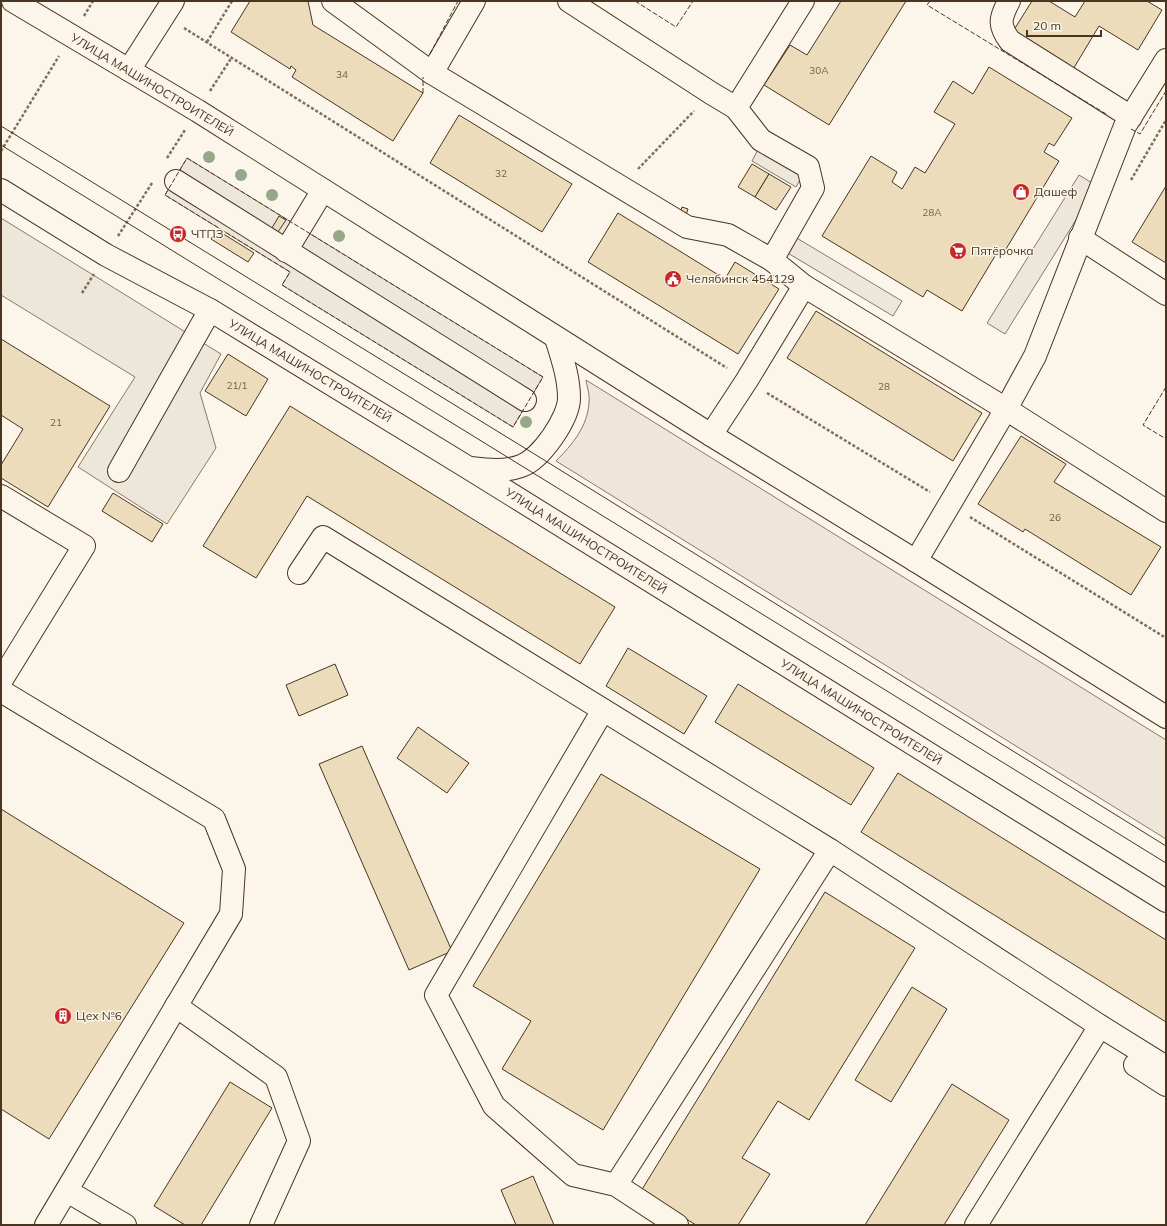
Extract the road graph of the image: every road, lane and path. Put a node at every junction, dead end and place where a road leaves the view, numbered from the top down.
1 (12, 1) edge
2 (93, 1) edge
3 (232, 1) edge
4 (333, 1) edge
5 (474, 1) edge
6 (803, 1) edge
7 (1010, 1) edge
8 (582, 5) edge
9 (169, 8) edge
10 (71, 36) junction
11 (207, 42) junction
12 (1166, 60) edge
13 (130, 70) junction
14 (432, 73) junction
15 (711, 93) junction
16 (736, 108) junction
17 (1131, 116) junction
18 (1, 151) edge
19 (176, 181) dead end
20 (622, 187) junction
21 (1, 190) edge
22 (323, 190) junction
23 (1080, 238) junction
24 (286, 251) junction
25 (772, 260) junction
26 (804, 286) junction
27 (1166, 294) edge
28 (210, 310) junction
29 (556, 338) junction
30 (747, 380) junction
31 (525, 400) dead end
32 (1006, 409) junction
33 (711, 435) junction
34 (467, 467) junction
35 (119, 471) dead end
36 (1, 496) edge
37 (951, 505) junction
38 (1166, 511) edge
39 (916, 561) junction
40 (299, 573) dead end
41 (1166, 638) edge
42 (1, 681) edge
43 (1, 691) edge
44 (603, 710) junction
45 (1166, 717) edge
46 (830, 850) junction
47 (1166, 901) edge
48 (176, 1006) junction
49 (1096, 1032) junction
50 (1166, 1067) edge
51 (1166, 1085) edge
52 (616, 1185) junction
53 (67, 1191) junction
54 (46, 1225) edge
55 (125, 1225) edge
56 (261, 1225) edge
57 (677, 1225) edge
58 (976, 1225) edge

1 - 10 main road, УЛИЦА МАШИНОСТРОИТЕЛЕЙ
2 - 10 path
3 - 11 path
4 - 14 main road
5 - 14 main road
6 - 16 main road
7 - 17 main road
8 - 15 main road
9 - 11 path
9 - 13 main road
10 - 13 main road, УЛИЦА МАШИНОСТРОИТЕЛЕЙ
10 - 18 path
11 - 30 path
12 - 17 main road
13 - 22 main road, УЛИЦА МАШИНОСТРОИТЕЛЕЙ
14 - 20 main road
15 - 16 main road
15 - 20 path
16 - 25 main road
17 - 23 main road
19 - 24 main road
20 - 25 main road
21 - 28 main road, УЛИЦА МАШИНОСТРОИТЕЛЕЙ
22 - 24 main road
22 - 29 main road, УЛИЦА МАШИНОСТРОИТЕЛЕЙ
23 - 27 main road
23 - 32 main road
24 - 31 main road
25 - 26 main road
26 - 30 main road
26 - 32 main road
28 - 34 main road, УЛИЦА МАШИНОСТРОИТЕЛЕЙ
28 - 35 main road
29 - 33 main road, УЛИЦА МАШИНОСТРОИТЕЛЕЙ
29 - 34 main road
30 - 33 main road
30 - 37 path
32 - 37 main road
32 - 38 main road
33 - 39 main road, УЛИЦА МАШИНОСТРОИТЕЛЕЙ
34 - 47 main road, УЛИЦА МАШИНОСТРОИТЕЛЕЙ
36 - 42 main road
37 - 39 main road
37 - 41 path
39 - 45 main road, УЛИЦА МАШИНОСТРОИТЕЛЕЙ
40 - 44 main road
43 - 48 main road
44 - 46 main road
44 - 52 main road
46 - 49 main road
46 - 52 main road
48 - 53 main road
48 - 56 main road
49 - 50 main road
49 - 51 main road
49 - 58 main road
52 - 57 main road
53 - 54 main road
53 - 55 main road

